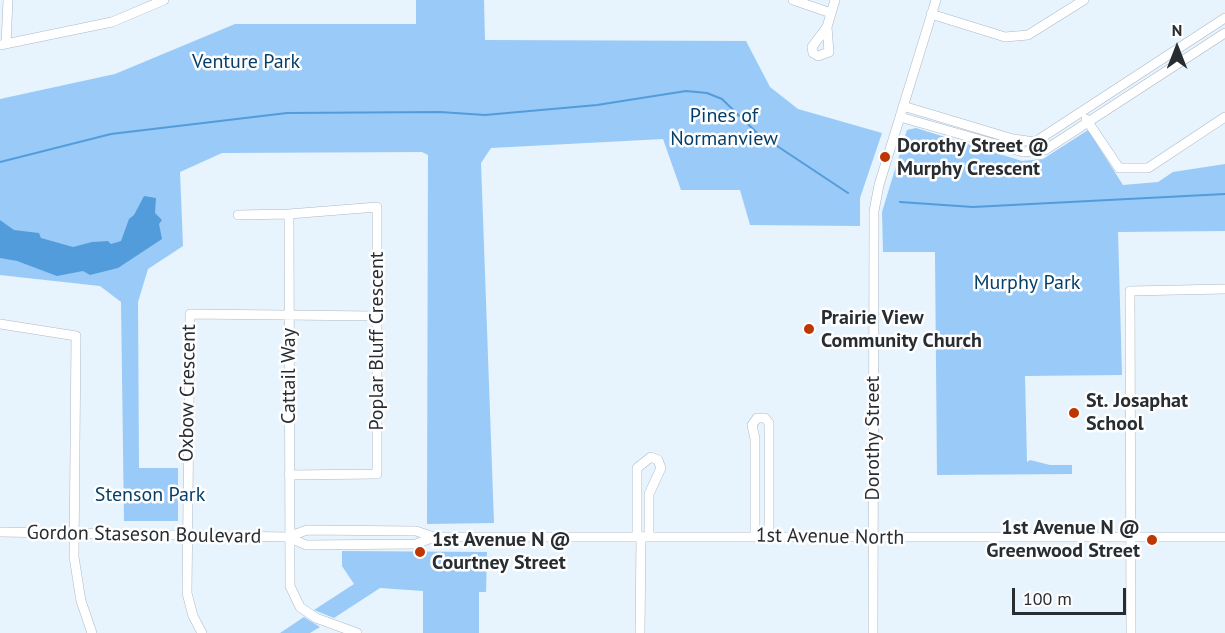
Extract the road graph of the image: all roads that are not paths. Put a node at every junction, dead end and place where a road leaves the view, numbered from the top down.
1 (8, 0) edge
2 (164, 0) edge
3 (793, 0) edge
4 (835, 0) edge
5 (936, 0) edge
6 (1084, 0) edge
7 (831, 13) junction
8 (931, 14) junction
9 (1225, 18) edge
10 (827, 27) dead end
11 (1225, 33) edge
12 (3, 44) edge
13 (903, 106) junction
14 (1082, 113) junction
15 (900, 117) junction
16 (1225, 117) edge
17 (1088, 122) junction
18 (289, 214) junction
19 (238, 215) dead end
20 (1225, 289) edge
21 (289, 316) junction
22 (376, 316) junction
23 (0, 324) edge
24 (289, 475) junction
25 (0, 532) edge
26 (75, 534) junction
27 (187, 535) junction
28 (642, 536) junction
29 (755, 536) junction
30 (769, 536) junction
31 (288, 537) junction
32 (434, 537) junction
33 (1225, 537) edge
34 (873, 538) junction
35 (1131, 538) junction
36 (199, 632) edge
37 (92, 633) edge
38 (357, 633) edge
39 (640, 633) edge
40 (873, 633) edge
41 (1131, 633) edge

1 - 12 street
2 - 12 street
3 - 7 street
4 - 7 street
5 - 8 street, Dorothy Street
6 - 8 street
7 - 10 street
8 - 13 street, Dorothy Street
9 - 14 street
11 - 17 street
13 - 14 street
13 - 15 street, Dorothy Street
14 - 17 street
15 - 17 street
15 - 34 street, Dorothy Street
16 - 17 street
18 - 19 street
18 - 21 street, Cattail Way
18 - 22 street, Poplar Bluff Crescent
20 - 35 street
21 - 22 street
21 - 24 street, Cattail Way
21 - 27 street, Oxbow Crescent
22 - 24 street, Poplar Bluff Crescent
23 - 26 street
24 - 31 street, Cattail Way
25 - 26 street, Gordon Staseson Boulevard
26 - 27 street, Gordon Staseson Boulevard
26 - 37 street
27 - 31 street, Gordon Staseson Boulevard
27 - 36 street
28 - 28 street
28 - 29 street, 1st Avenue North
28 - 32 street, 1st Avenue North
28 - 39 street
29 - 30 street, 1st Avenue North
29 - 30 street
30 - 34 street, 1st Avenue North
31 - 32 street, Gordon Staseson Boulevard
31 - 32 street, Gordon Staseson Boulevard
31 - 38 street, Cattail Way
33 - 35 street, 1st Avenue North
34 - 35 street, 1st Avenue North
34 - 40 street, Dorothy Street
35 - 41 street

